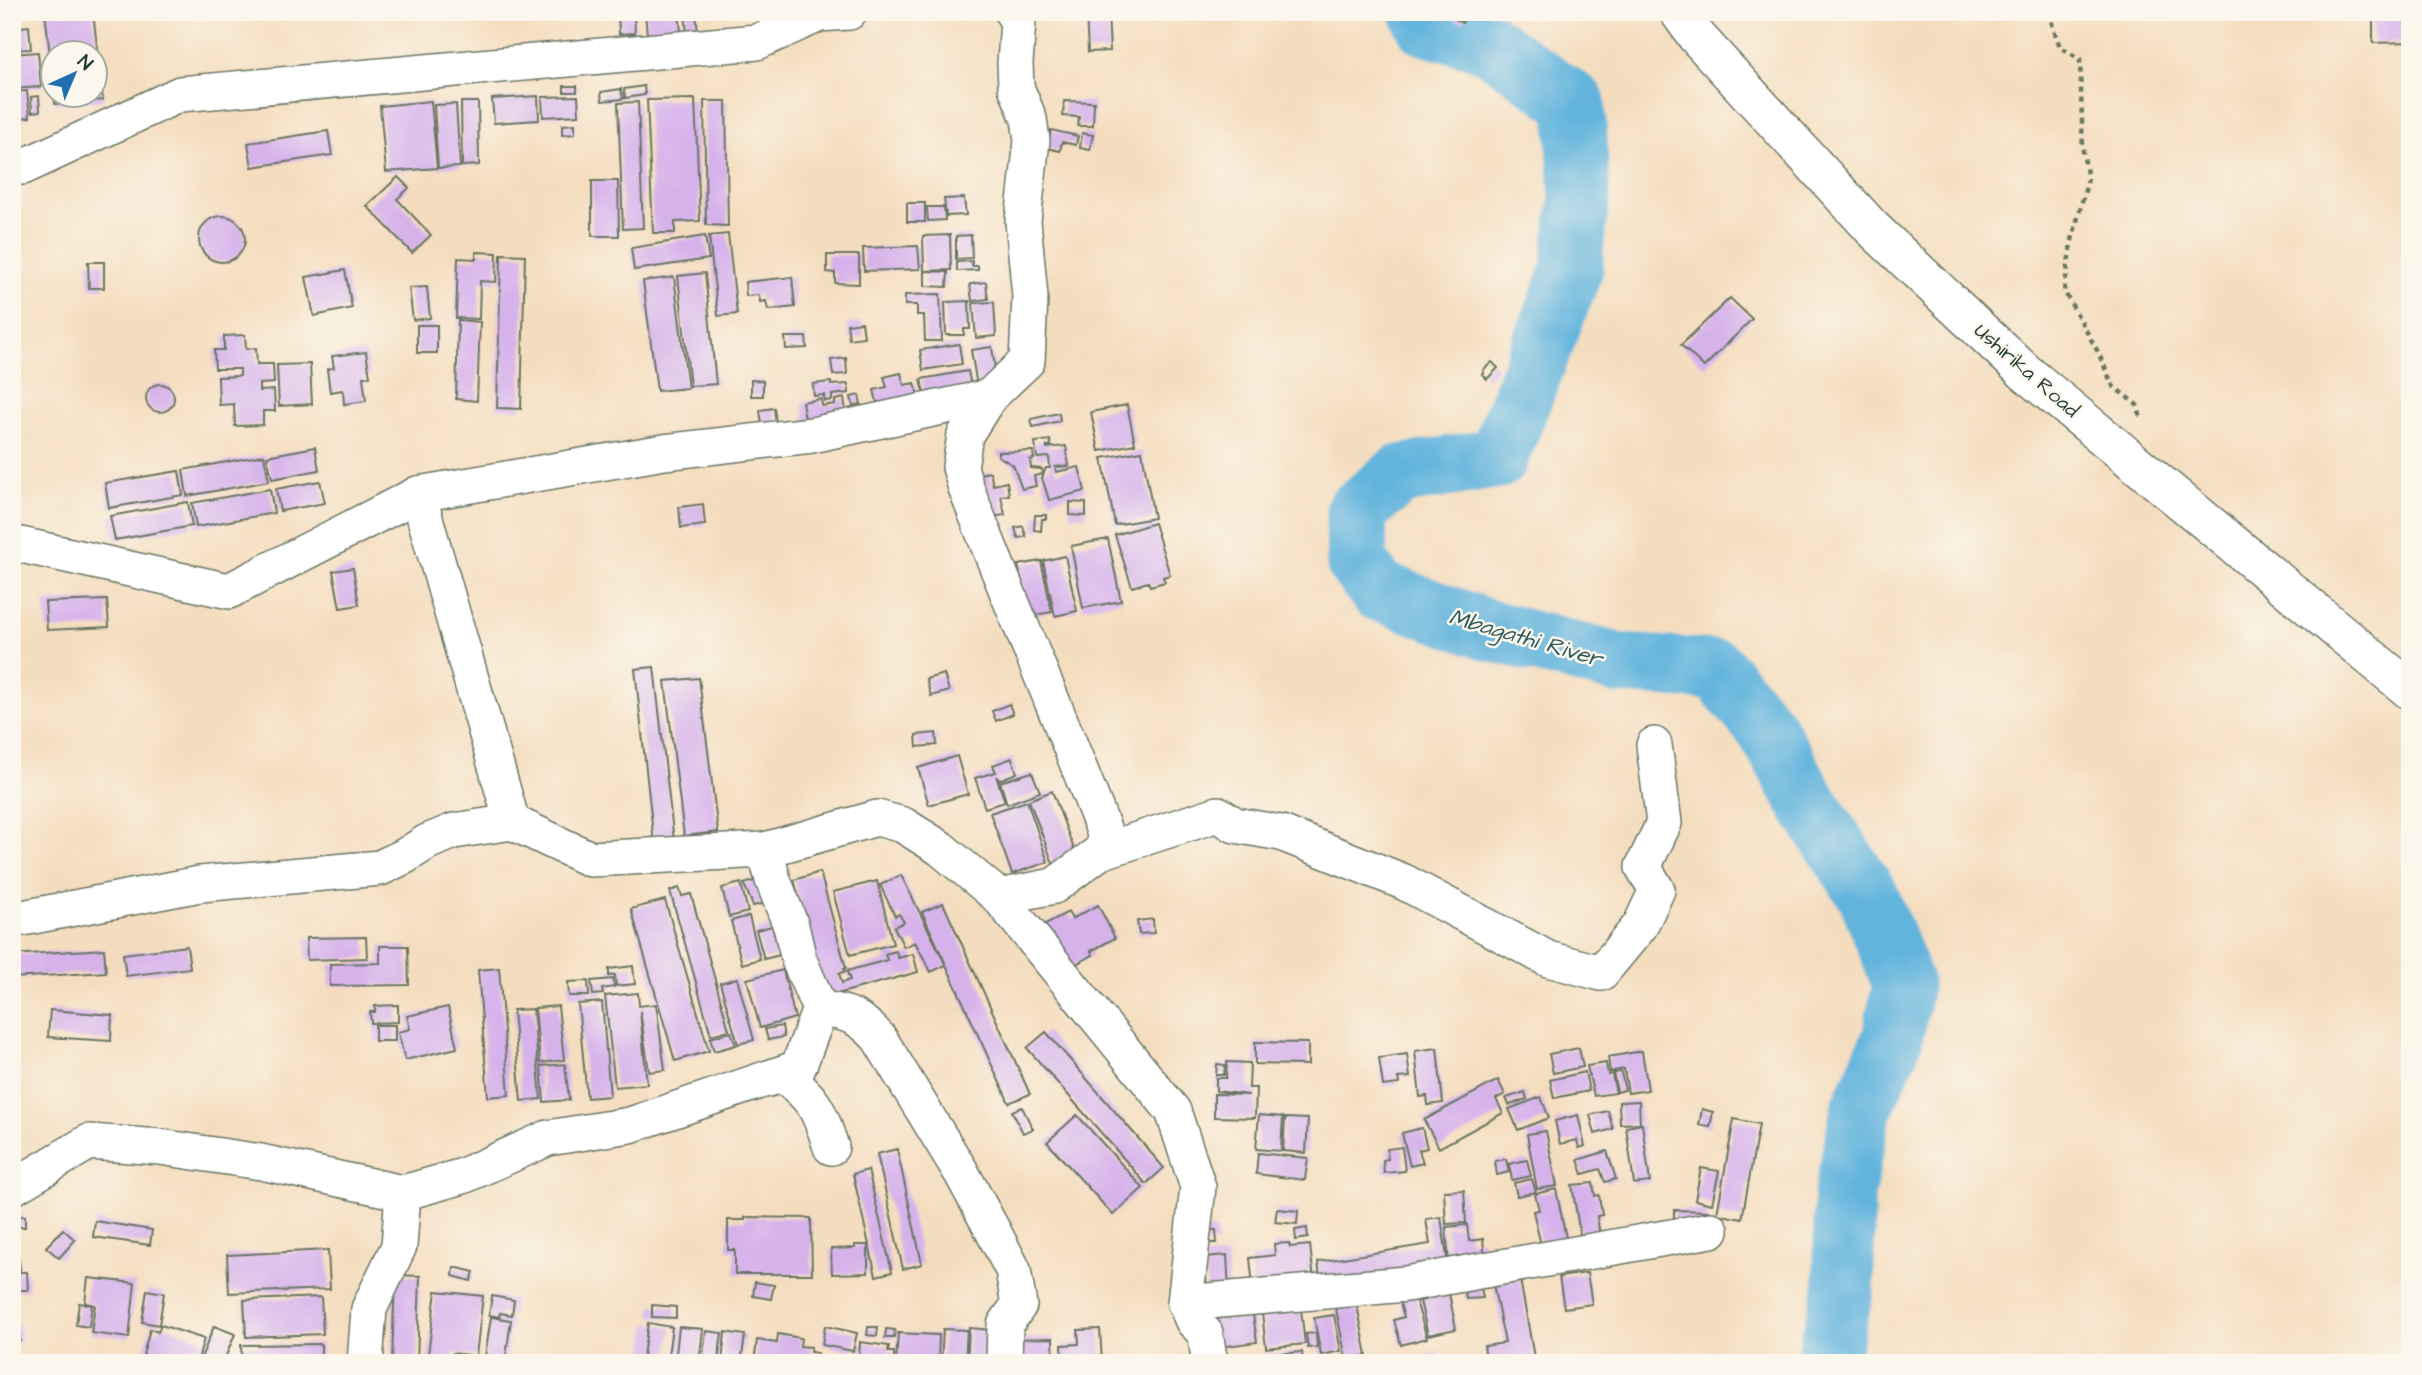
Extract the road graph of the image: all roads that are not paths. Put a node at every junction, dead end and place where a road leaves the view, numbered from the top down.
1 (849, 12) edge
2 (1012, 12) edge
3 (1679, 12) edge
4 (12, 166) edge
5 (989, 397) junction
6 (418, 494) junction
7 (12, 543) edge
8 (46, 550) junction
9 (12, 559) edge
10 (2410, 690) edge
11 (1654, 745) dead end
12 (512, 822) junction
13 (765, 850) junction
14 (1100, 852) junction
15 (999, 897) junction
16 (12, 920) edge
17 (820, 1009) junction
18 (708, 1099) junction
19 (831, 1147) dead end
20 (12, 1188) edge
21 (403, 1193) junction
22 (1711, 1230) dead end
23 (1185, 1303) junction
24 (365, 1363) edge
25 (1004, 1363) edge
26 (1210, 1363) edge

1 - 4 street
2 - 5 street
3 - 10 street, Ushirika Road
5 - 6 street
5 - 14 street
6 - 8 street
6 - 12 street
7 - 8 street
8 - 9 street
11 - 14 street
12 - 13 street
12 - 16 street
13 - 15 street
13 - 17 street
14 - 15 street
15 - 23 street
17 - 18 street
17 - 25 street
18 - 19 street
18 - 21 street
20 - 21 street
21 - 24 street
22 - 23 street
23 - 26 street

